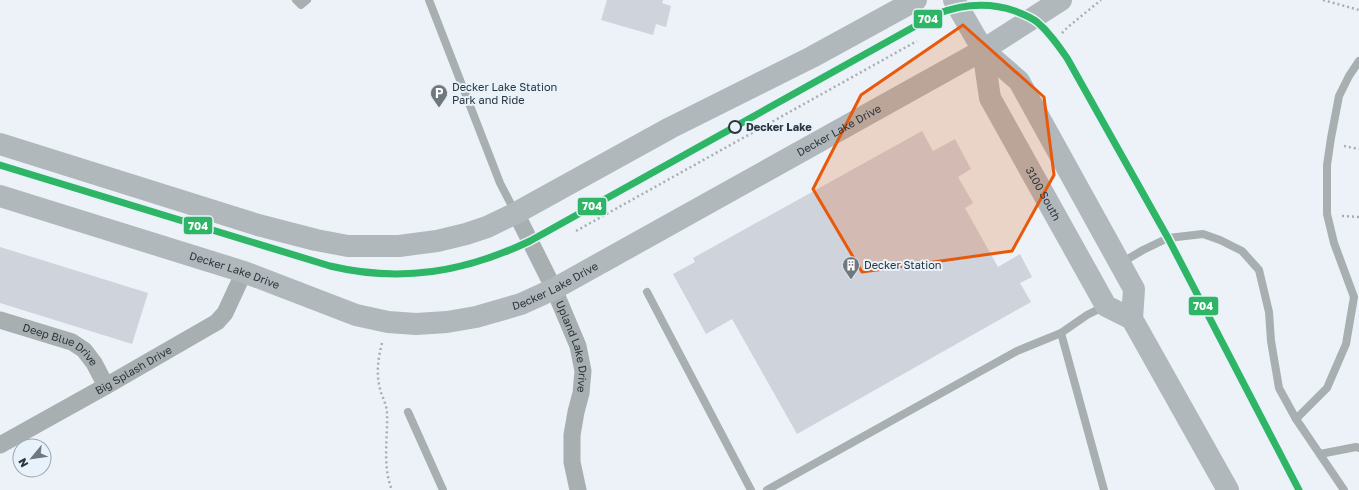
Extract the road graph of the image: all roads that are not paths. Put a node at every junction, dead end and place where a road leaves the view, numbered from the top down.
1 (296, 0) edge
2 (307, 0) edge
3 (429, 0) edge
4 (916, 0) edge
5 (954, 0) edge
6 (1061, 0) edge
7 (983, 50) junction
8 (1359, 61) edge
9 (0, 144) edge
10 (0, 196) edge
11 (516, 213) junction
12 (1120, 264) junction
13 (244, 272) junction
14 (554, 289) junction
15 (647, 292) dead end
16 (1106, 306) junction
17 (1132, 319) junction
18 (0, 320) edge
19 (1061, 332) junction
20 (106, 386) junction
21 (408, 412) dead end
22 (1296, 419) junction
23 (0, 445) edge
24 (1359, 448) edge
25 (1320, 454) junction
26 (443, 490) edge
27 (578, 490) edge
28 (751, 490) edge
29 (767, 490) edge
30 (1104, 490) edge
31 (1228, 490) edge
32 (1344, 490) edge

1 - 2 lane
3 - 11 lane
4 - 11 street
5 - 7 street, 3100 South
6 - 7 street, Decker Lake Drive
7 - 12 street, 3100 South
7 - 14 street, Decker Lake Drive
7 - 16 street, 3100 South
8 - 22 lane
9 - 11 street
10 - 13 street, Decker Lake Drive
11 - 14 street, Upland Lake Drive
12 - 17 street, 3100 South
12 - 22 lane
13 - 14 street, Decker Lake Drive
13 - 20 street, Big Splash Drive
14 - 27 street, Upland Lake Drive
15 - 28 lane
16 - 17 street
16 - 19 lane
17 - 31 street
18 - 20 street, Deep Blue Drive
19 - 29 lane
19 - 30 lane
20 - 23 street, Big Splash Drive
21 - 26 lane
22 - 25 lane
24 - 25 lane
25 - 32 lane

